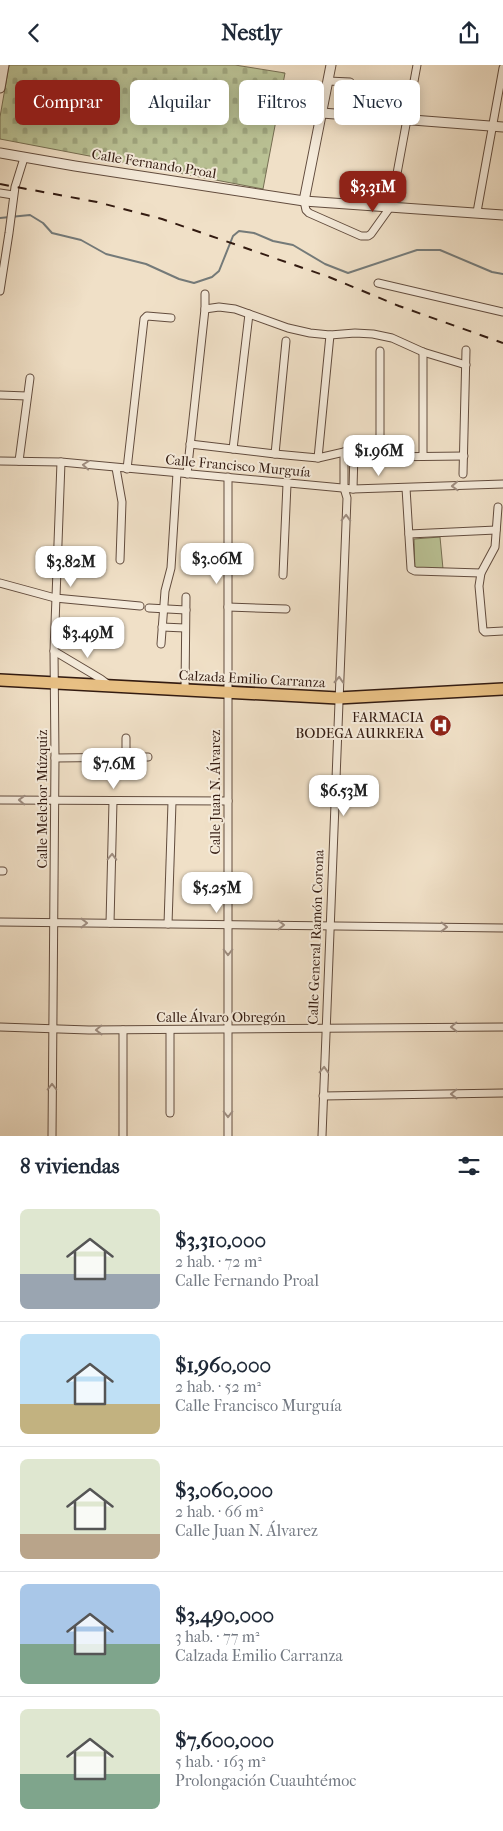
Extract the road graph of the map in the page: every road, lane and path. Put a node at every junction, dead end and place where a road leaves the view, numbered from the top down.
1 (4, 65) edge
2 (330, 65) edge
3 (417, 65) edge
4 (503, 68) edge
5 (414, 80) edge
6 (328, 81) junction
7 (334, 81) edge
8 (0, 88) edge
9 (324, 102) edge
10 (420, 120) edge
11 (320, 125) edge
12 (407, 125) edge
13 (492, 126) junction
14 (503, 127) edge
15 (0, 153) edge
16 (24, 157) junction
17 (0, 193) edge
18 (13, 195) junction
19 (304, 201) junction
20 (391, 206) junction
21 (477, 212) junction
22 (503, 215) edge
23 (378, 283) dead end
24 (0, 291) edge
25 (205, 294) dead end
26 (205, 309) junction
27 (503, 312) edge
28 (249, 314) junction
29 (171, 318) dead end
30 (330, 335) junction
31 (286, 341) dead end
32 (466, 350) dead end
33 (380, 351) dead end
34 (423, 352) junction
35 (466, 365) junction
36 (30, 378) dead end
37 (0, 395) edge
38 (27, 396) junction
39 (190, 444) junction
40 (233, 449) junction
41 (344, 452) junction
42 (354, 452) junction
43 (275, 454) junction
44 (464, 456) junction
45 (380, 457) junction
46 (423, 457) junction
47 (318, 458) junction
48 (0, 461) edge
49 (19, 461) junction
50 (61, 462) junction
51 (116, 468) junction
52 (127, 469) junction
53 (177, 473) junction
54 (187, 474) junction
55 (463, 474) dead end
56 (228, 477) junction
57 (287, 484) junction
58 (503, 484) edge
59 (344, 488) junction
60 (406, 488) junction
61 (353, 489) junction
62 (347, 498) junction
63 (498, 507) dead end
64 (496, 530) junction
65 (409, 534) junction
66 (120, 560) dead end
67 (481, 573) junction
68 (284, 575) dead end
69 (0, 583) edge
70 (186, 597) dead end
71 (55, 598) junction
72 (140, 606) dead end
73 (228, 607) junction
74 (149, 608) dead end
75 (163, 608) junction
76 (286, 609) dead end
77 (186, 610) junction
78 (162, 627) junction
79 (185, 628) junction
80 (503, 631) edge
81 (161, 644) dead end
82 (54, 651) junction
83 (0, 680) edge
84 (54, 683) junction
85 (110, 685) junction
86 (498, 690) edge
87 (185, 691) junction
88 (229, 693) junction
89 (503, 697) edge
90 (338, 698) junction
91 (126, 738) dead end
92 (148, 757) dead end
93 (55, 758) junction
94 (126, 758) junction
95 (0, 800) edge
96 (54, 801) junction
97 (113, 801) junction
98 (228, 801) junction
99 (172, 802) junction
100 (0, 923) edge
101 (54, 923) junction
102 (110, 923) junction
103 (168, 924) junction
104 (228, 925) junction
105 (329, 925) junction
106 (503, 927) edge
107 (0, 1027) edge
108 (503, 1027) edge
109 (52, 1029) junction
110 (228, 1029) junction
111 (325, 1029) junction
112 (123, 1030) junction
113 (170, 1030) junction
114 (503, 1093) edge
115 (323, 1095) junction
116 (170, 1113) dead end
117 (52, 1136) edge
118 (123, 1136) edge
119 (228, 1136) edge
120 (322, 1136) edge

1 - 8 street
2 - 6 street
3 - 5 street
4 - 13 street
6 - 7 street
6 - 9 street
10 - 13 street
11 - 19 street
12 - 20 street
13 - 14 street
13 - 21 street
15 - 16 street, Calle Fernando Proal
16 - 18 street
16 - 19 street, Calle Fernando Proal
17 - 18 street
18 - 24 street
19 - 20 street, Calle Fernando Proal
19 - 20 street
20 - 21 street, Calle Fernando Proal
21 - 22 street, Calle Fernando Proal
23 - 27 street
25 - 26 street
26 - 28 street
26 - 39 street
28 - 30 street
28 - 40 street
29 - 52 street
30 - 34 street
30 - 47 street
31 - 43 street
32 - 35 street
33 - 45 street
34 - 35 street
34 - 46 street
35 - 44 street
36 - 38 street
37 - 38 street
38 - 49 street
39 - 40 street
39 - 54 street
40 - 43 street
41 - 42 street
41 - 47 street
41 - 59 street, Calle General Ramón Corona
42 - 45 street
42 - 61 street
43 - 47 street
44 - 46 street
44 - 55 street
45 - 46 street
48 - 49 street, Calle Francisco Murguía
49 - 50 street, Calle Francisco Murguía
51 -> 50 street, Calle Francisco Murguía
50 - 71 street, Calle Melchor Múzquiz
51 - 52 street, Calle Francisco Murguía
51 - 66 street
52 - 53 street, Calle Francisco Murguía
53 - 54 street, Calle Francisco Murguía
53 - 75 street
54 - 56 street, Calle Francisco Murguía
56 - 57 street, Calle Francisco Murguía
56 - 73 street, Calle Juan N. Álvarez
57 - 59 street, Calle Francisco Murguía
57 - 68 street
58 -> 60 street, Calle Francisco Murguía
59 - 61 street, Calle Francisco Murguía
59 - 62 street, Calle General Ramón Corona
60 - 61 street, Calle Francisco Murguía
60 - 65 street
61 - 62 street
90 -> 62 street, Calle General Ramón Corona
63 - 64 street
64 - 65 street
64 - 67 street
65 - 67 street
67 - 80 street
69 - 71 street
70 - 77 street
71 - 72 street
71 - 82 street, Calle Melchor Múzquiz
73 - 76 street
73 - 88 street, Calle Juan N. Álvarez
74 - 75 street
75 - 77 street
75 - 78 street
77 - 79 street
78 - 79 street
78 - 81 street
79 - 87 street
82 - 84 street, Calle Melchor Múzquiz
82 - 85 street
83 - 84 main road, Calzada Emilio Carranza
84 - 85 main road, Calzada Emilio Carranza
84 - 93 street, Calle Melchor Múzquiz
85 - 87 main road, Calzada Emilio Carranza
86 - 89 main road
86 - 90 main road, Calzada Emilio Carranza
87 - 88 main road, Calzada Emilio Carranza
88 - 90 main road, Calzada Emilio Carranza
88 - 98 street, Calle Juan N. Álvarez
90 - 105 street, Calle General Ramón Corona
91 - 94 street
92 - 94 street
93 - 94 street
93 - 96 street, Calle Melchor Múzquiz
96 -> 95 street
96 - 97 street
96 - 101 street, Calle Melchor Múzquiz
97 - 99 street
102 -> 97 street
98 - 99 street
98 - 104 street, Calle Juan N. Álvarez
99 - 103 street
100 - 101 street
101 -> 102 street
101 - 109 street, Calle Melchor Múzquiz
102 - 103 street
103 - 104 street
104 -> 105 street
104 -> 110 street, Calle Juan N. Álvarez
105 -> 106 street
105 - 111 street, Calle General Ramón Corona
107 - 109 street, Calle Álvaro Obregón
108 -> 111 street, Calle Álvaro Obregón
112 -> 109 street, Calle Álvaro Obregón
117 -> 109 street, Calle Melchor Múzquiz
110 - 111 street, Calle Álvaro Obregón
110 - 113 street, Calle Álvaro Obregón
110 -> 119 street, Calle Juan N. Álvarez
115 -> 111 street, Calle General Ramón Corona
112 - 113 street, Calle Álvaro Obregón
112 - 118 street
113 - 116 street
114 -> 115 street
115 - 120 street, Calle General Ramón Corona

